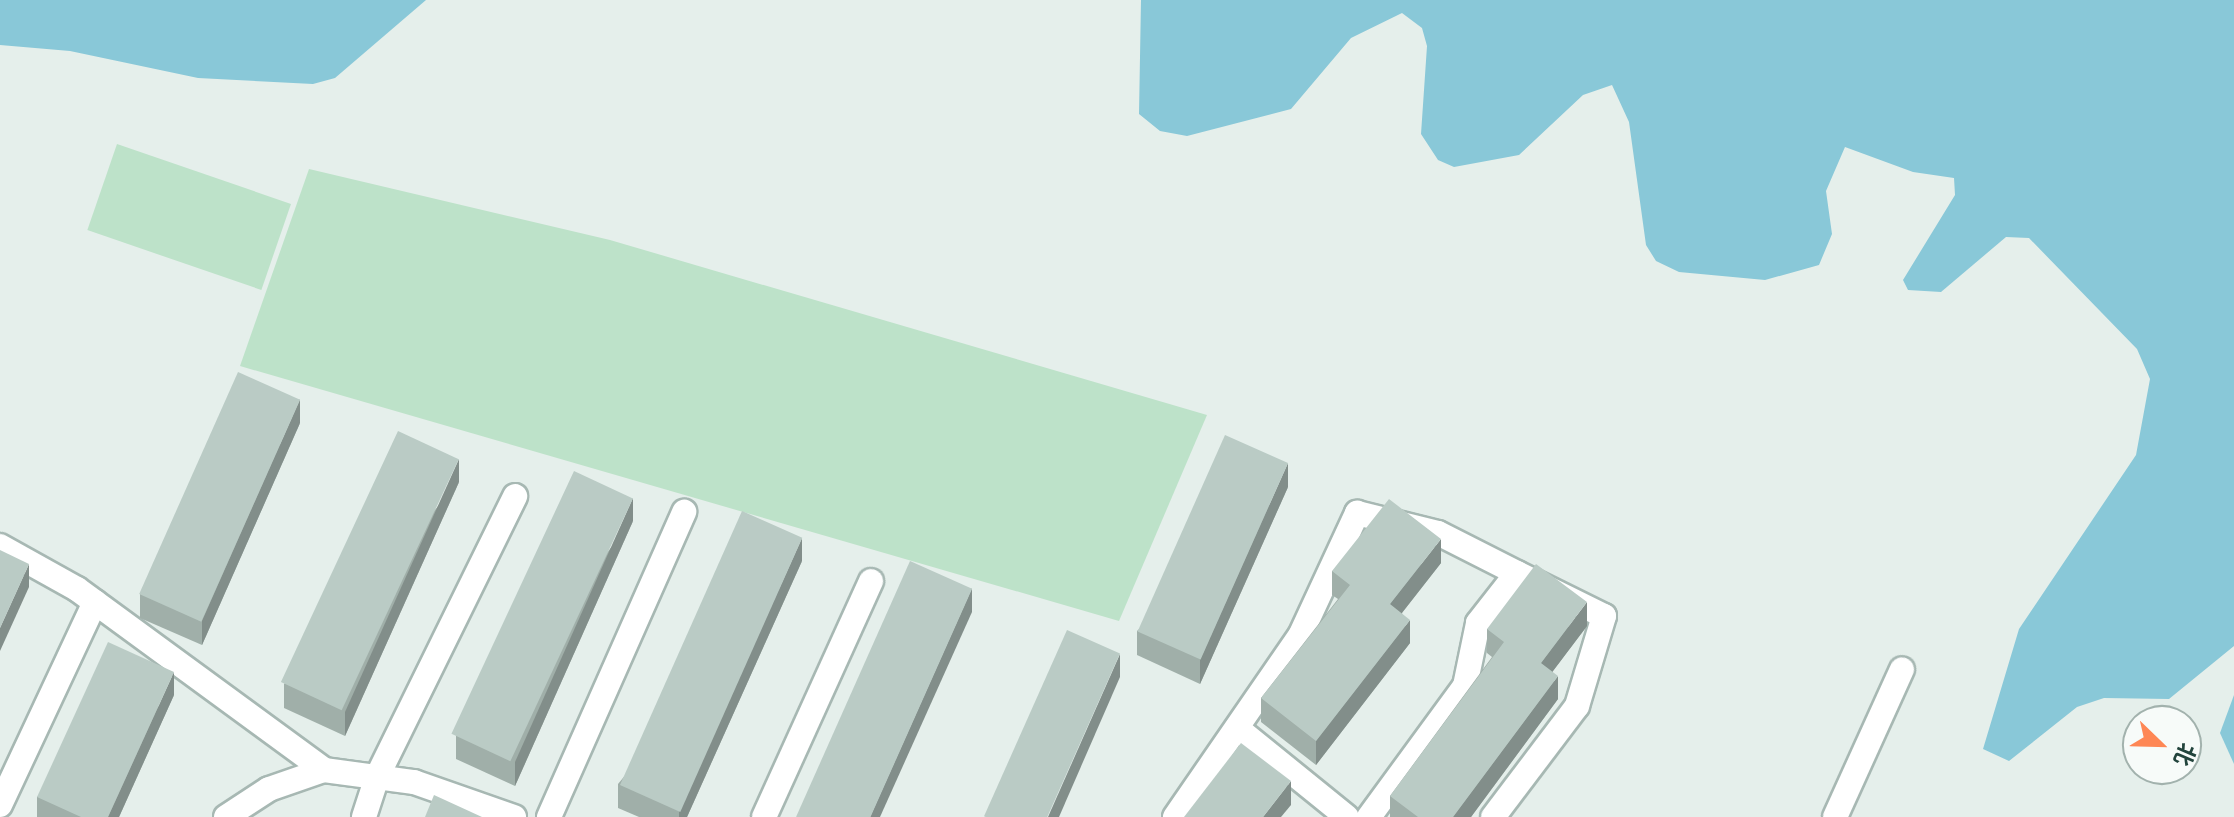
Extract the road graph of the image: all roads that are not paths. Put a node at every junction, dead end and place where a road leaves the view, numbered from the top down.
1 (515, 496) dead end
2 (684, 512) dead end
3 (0, 546) edge
4 (1517, 573) junction
5 (871, 581) dead end
6 (95, 602) junction
7 (1902, 669) dead end
8 (1237, 728) junction
9 (324, 770) junction
10 (377, 777) junction
11 (0, 805) edge
12 (226, 817) edge
13 (364, 817) edge
14 (514, 817) edge
15 (549, 817) edge
16 (764, 817) edge
17 (1175, 817) edge
18 (1347, 817) edge
19 (1369, 817) edge
20 (1493, 817) edge
21 (1835, 817) edge

1 - 10 street
2 - 15 street
3 - 6 street
4 - 8 street
4 - 19 street
4 - 20 street
5 - 16 street
6 - 9 street
6 - 11 street
7 - 21 street
8 - 17 street
8 - 18 street
9 - 10 street
9 - 12 street
10 - 13 street
10 - 14 street

